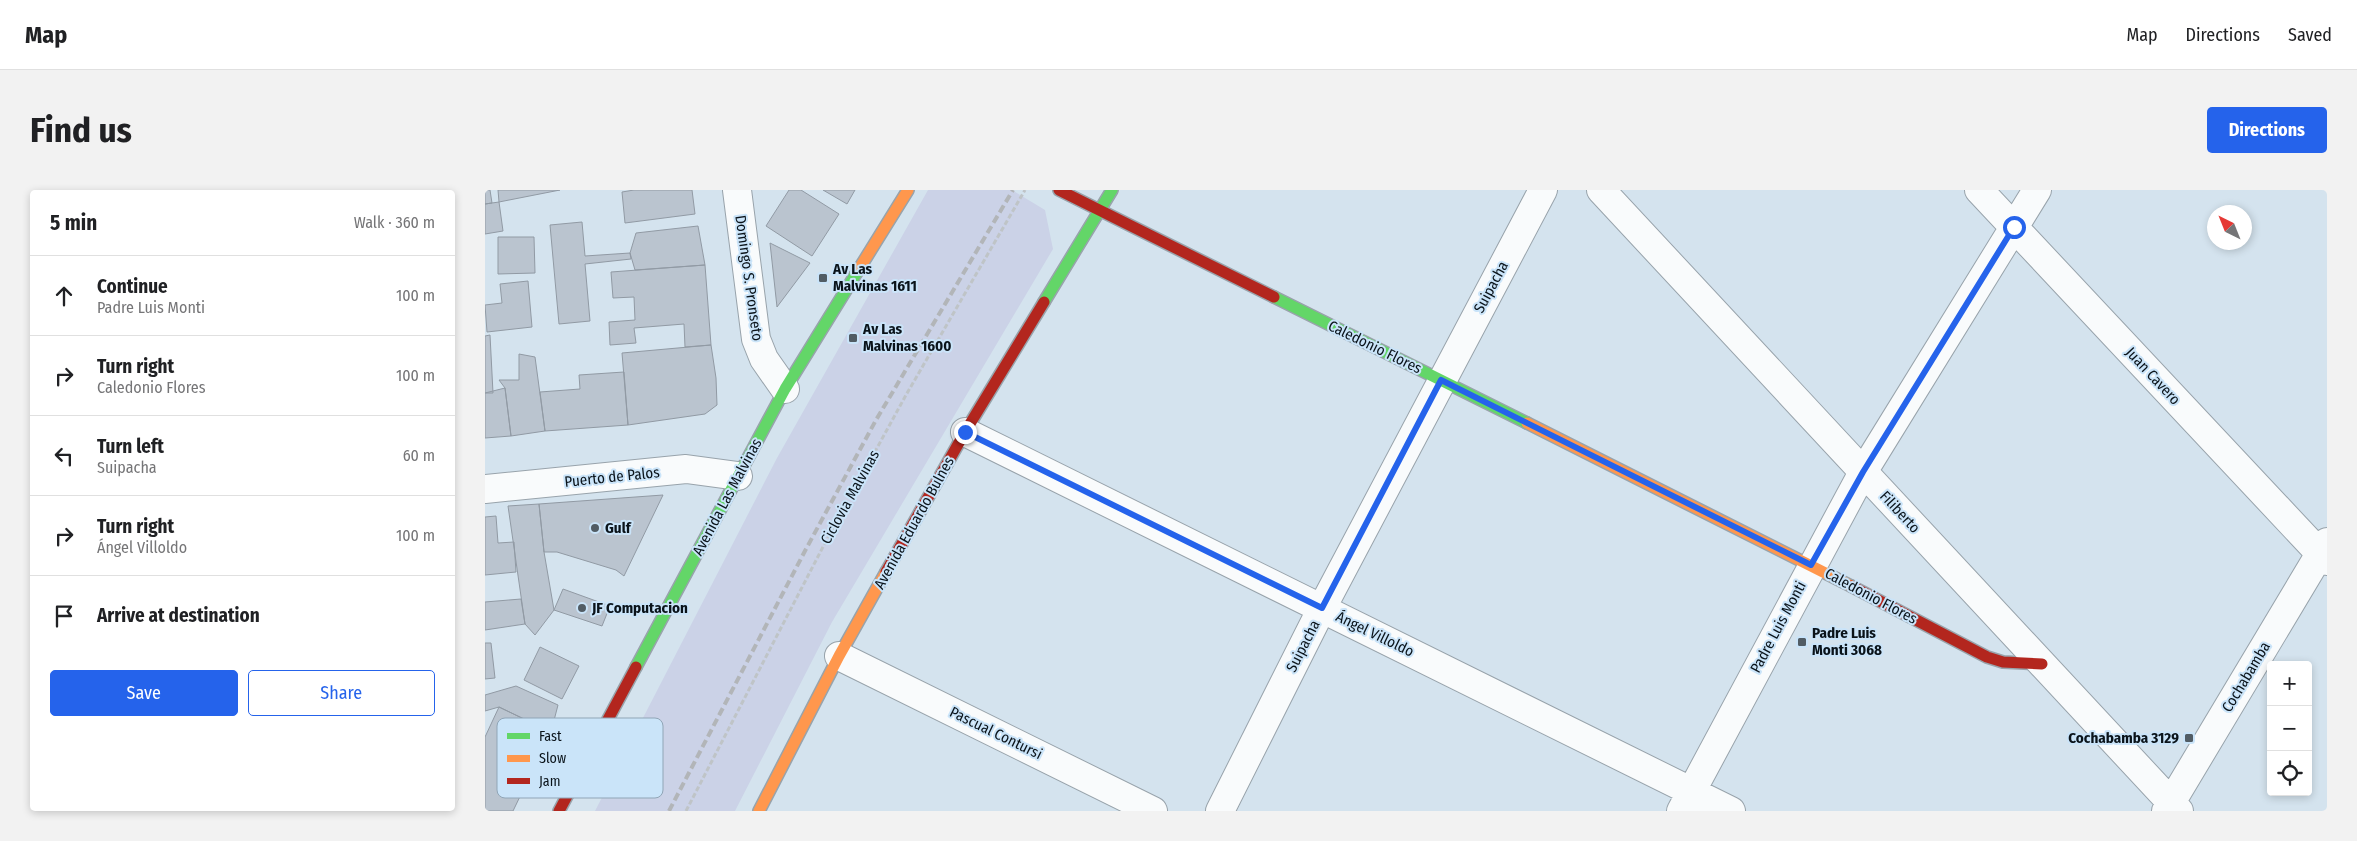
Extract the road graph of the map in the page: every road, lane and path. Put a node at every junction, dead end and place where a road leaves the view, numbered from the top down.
1 (737, 190) edge
2 (908, 190) edge
3 (1025, 190) edge
4 (1059, 190) edge
5 (1112, 190) edge
6 (1543, 190) edge
7 (1601, 190) edge
8 (1979, 190) edge
9 (2037, 190) edge
10 (1100, 210) junction
11 (2014, 227) junction
12 (1441, 380) junction
13 (785, 390) junction
14 (965, 432) junction
15 (1863, 472) junction
16 (738, 476) junction
17 (485, 489) edge
18 (2325, 553) edge
19 (1811, 565) junction
20 (1322, 608) junction
21 (839, 656) junction
22 (2042, 664) junction
23 (609, 718) edge
24 (566, 798) edge
25 (1686, 801) edge
26 (2172, 808) edge
27 (559, 811) edge
28 (686, 811) edge
29 (759, 811) edge
30 (1153, 811) edge
31 (1220, 811) edge
32 (1731, 811) edge

1 - 13 street, Domingo S. Pronseto
2 - 13 main road, Avenida Las Malvinas
3 - 28 path, Ciclovia Malvinas
4 - 10 main road, Caledonio Flores
5 - 10 main road, Avenida Eduardo Bulnes
6 - 12 street, Suipacha
7 - 15 street, Filiberto
8 - 11 street, Juan Cavero
9 - 11 street, Padre Luis Monti
10 - 12 main road, Caledonio Flores
10 - 14 main road, Avenida Eduardo Bulnes
11 - 15 street, Padre Luis Monti
11 - 18 street, Juan Cavero
12 - 19 main road, Caledonio Flores
12 - 20 street, Suipacha
13 - 16 main road, Avenida Las Malvinas
14 - 20 street, Ángel Villoldo
14 - 21 main road, Avenida Eduardo Bulnes
15 - 19 street, Padre Luis Monti
15 - 22 street, Filiberto
16 - 17 street, Puerto de Palos
16 - 23 main road, Avenida Las Malvinas
18 - 26 street, Cochabamba
19 - 22 main road, Caledonio Flores
19 - 25 street, Padre Luis Monti
20 - 25 street, Ángel Villoldo
20 - 31 street, Suipacha
21 - 29 main road, Avenida Eduardo Bulnes
21 - 30 street, Pascual Contursi
22 - 26 street, Filiberto
24 - 27 main road, Avenida Las Malvinas
25 - 32 street, Ángel Villoldo

